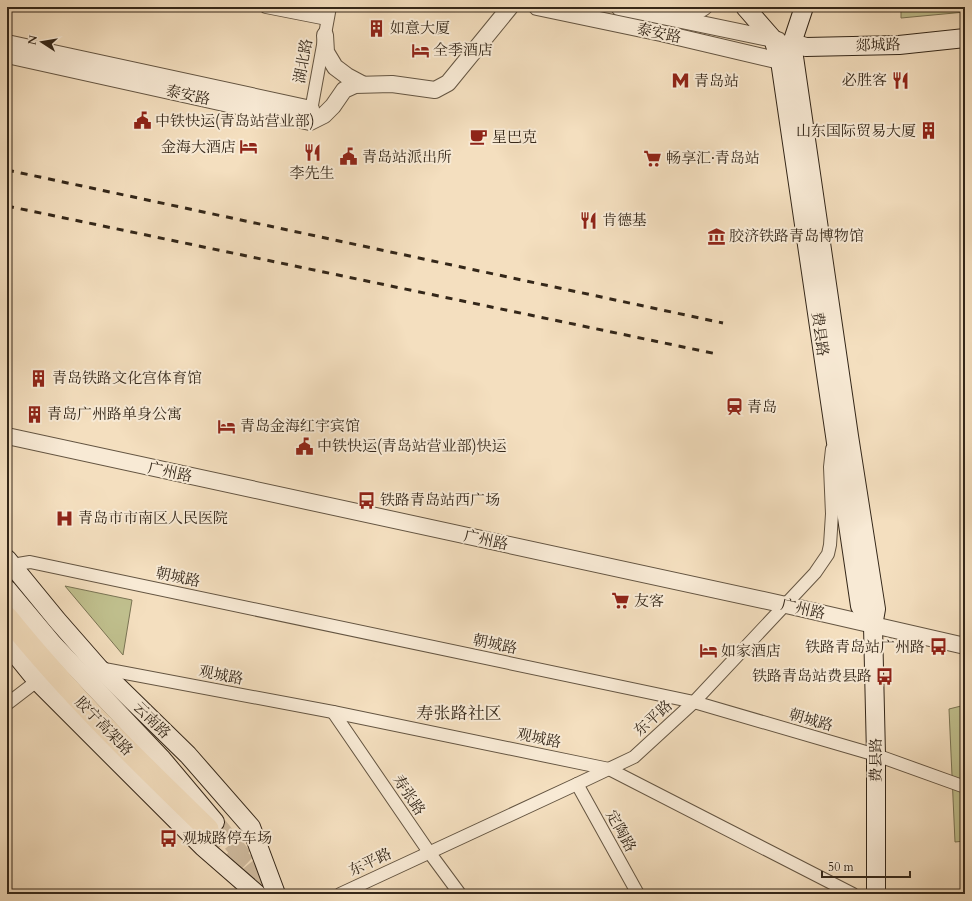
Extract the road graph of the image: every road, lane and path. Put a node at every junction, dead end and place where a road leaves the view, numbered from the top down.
1 (266, 7) edge
2 (330, 7) edge
3 (510, 7) edge
4 (537, 7) edge
5 (619, 7) edge
6 (704, 7) edge
7 (745, 7) edge
8 (804, 7) edge
9 (670, 18) junction
10 (327, 19) junction
11 (325, 35) junction
12 (965, 38) edge
13 (773, 39) junction
14 (7, 43) edge
15 (792, 43) junction
16 (7, 55) edge
17 (780, 61) junction
18 (362, 84) junction
19 (310, 115) junction
20 (835, 432) junction
21 (7, 436) edge
22 (9, 562) edge
23 (7, 589) edge
24 (786, 605) junction
25 (7, 617) edge
26 (873, 626) junction
27 (7, 644) edge
28 (965, 646) edge
29 (99, 668) junction
30 (37, 681) junction
31 (694, 702) junction
32 (7, 704) edge
33 (333, 712) junction
34 (876, 756) junction
35 (609, 769) junction
36 (576, 784) junction
37 (965, 787) edge
38 (211, 826) joint
39 (429, 852) junction
40 (257, 894) tunnel mouth
41 (276, 894) tunnel mouth
42 (340, 894) edge
43 (460, 894) edge
44 (638, 894) edge
45 (853, 894) edge
46 (876, 894) edge

1 - 10 street
2 - 10 street, 湖北路
3 - 18 street
4 - 17 street, 泰安路
5 - 9 street, 泰安路
6 - 9 street
7 - 13 main road
8 - 15 main road
9 - 13 street, 泰安路
10 - 11 street, 湖北路
11 - 18 street
11 - 19 street, 湖北路
12 - 15 main road, 郯城路
13 - 15 street, 泰安路
13 - 17 main road, 费县路
14 - 19 street, 泰安路
15 - 17 main road
15 - 26 main road, 费县路
16 - 19 street, 泰安路
17 - 20 main road, 费县路
18 - 19 street
20 - 24 street, 东平路
20 - 26 main road, 费县路
21 - 24 street, 广州路
22 - 29 main road, 云南路
22 - 31 street, 朝城路
23 - 38 main road
24 - 26 street, 广州路
24 - 31 street, 东平路
25 - 38 highway, 胶宁高架路
26 - 28 street, 广州路
26 - 34 main road, 费县路
27 - 30 main road
29 - 33 street, 观城路
29 - 41 main road, 云南路
30 - 32 street
30 - 40 main road
31 - 34 street, 朝城路
31 - 35 street, 东平路
33 - 35 street, 观城路
33 - 39 street, 寿张路
34 - 37 street, 朝城路
34 - 46 main road, 费县路
35 - 36 street, 东平路
35 - 45 street, 观城路
36 - 39 street, 东平路
36 - 44 street, 定陶路
39 - 42 street, 东平路
39 - 43 street, 寿张路

